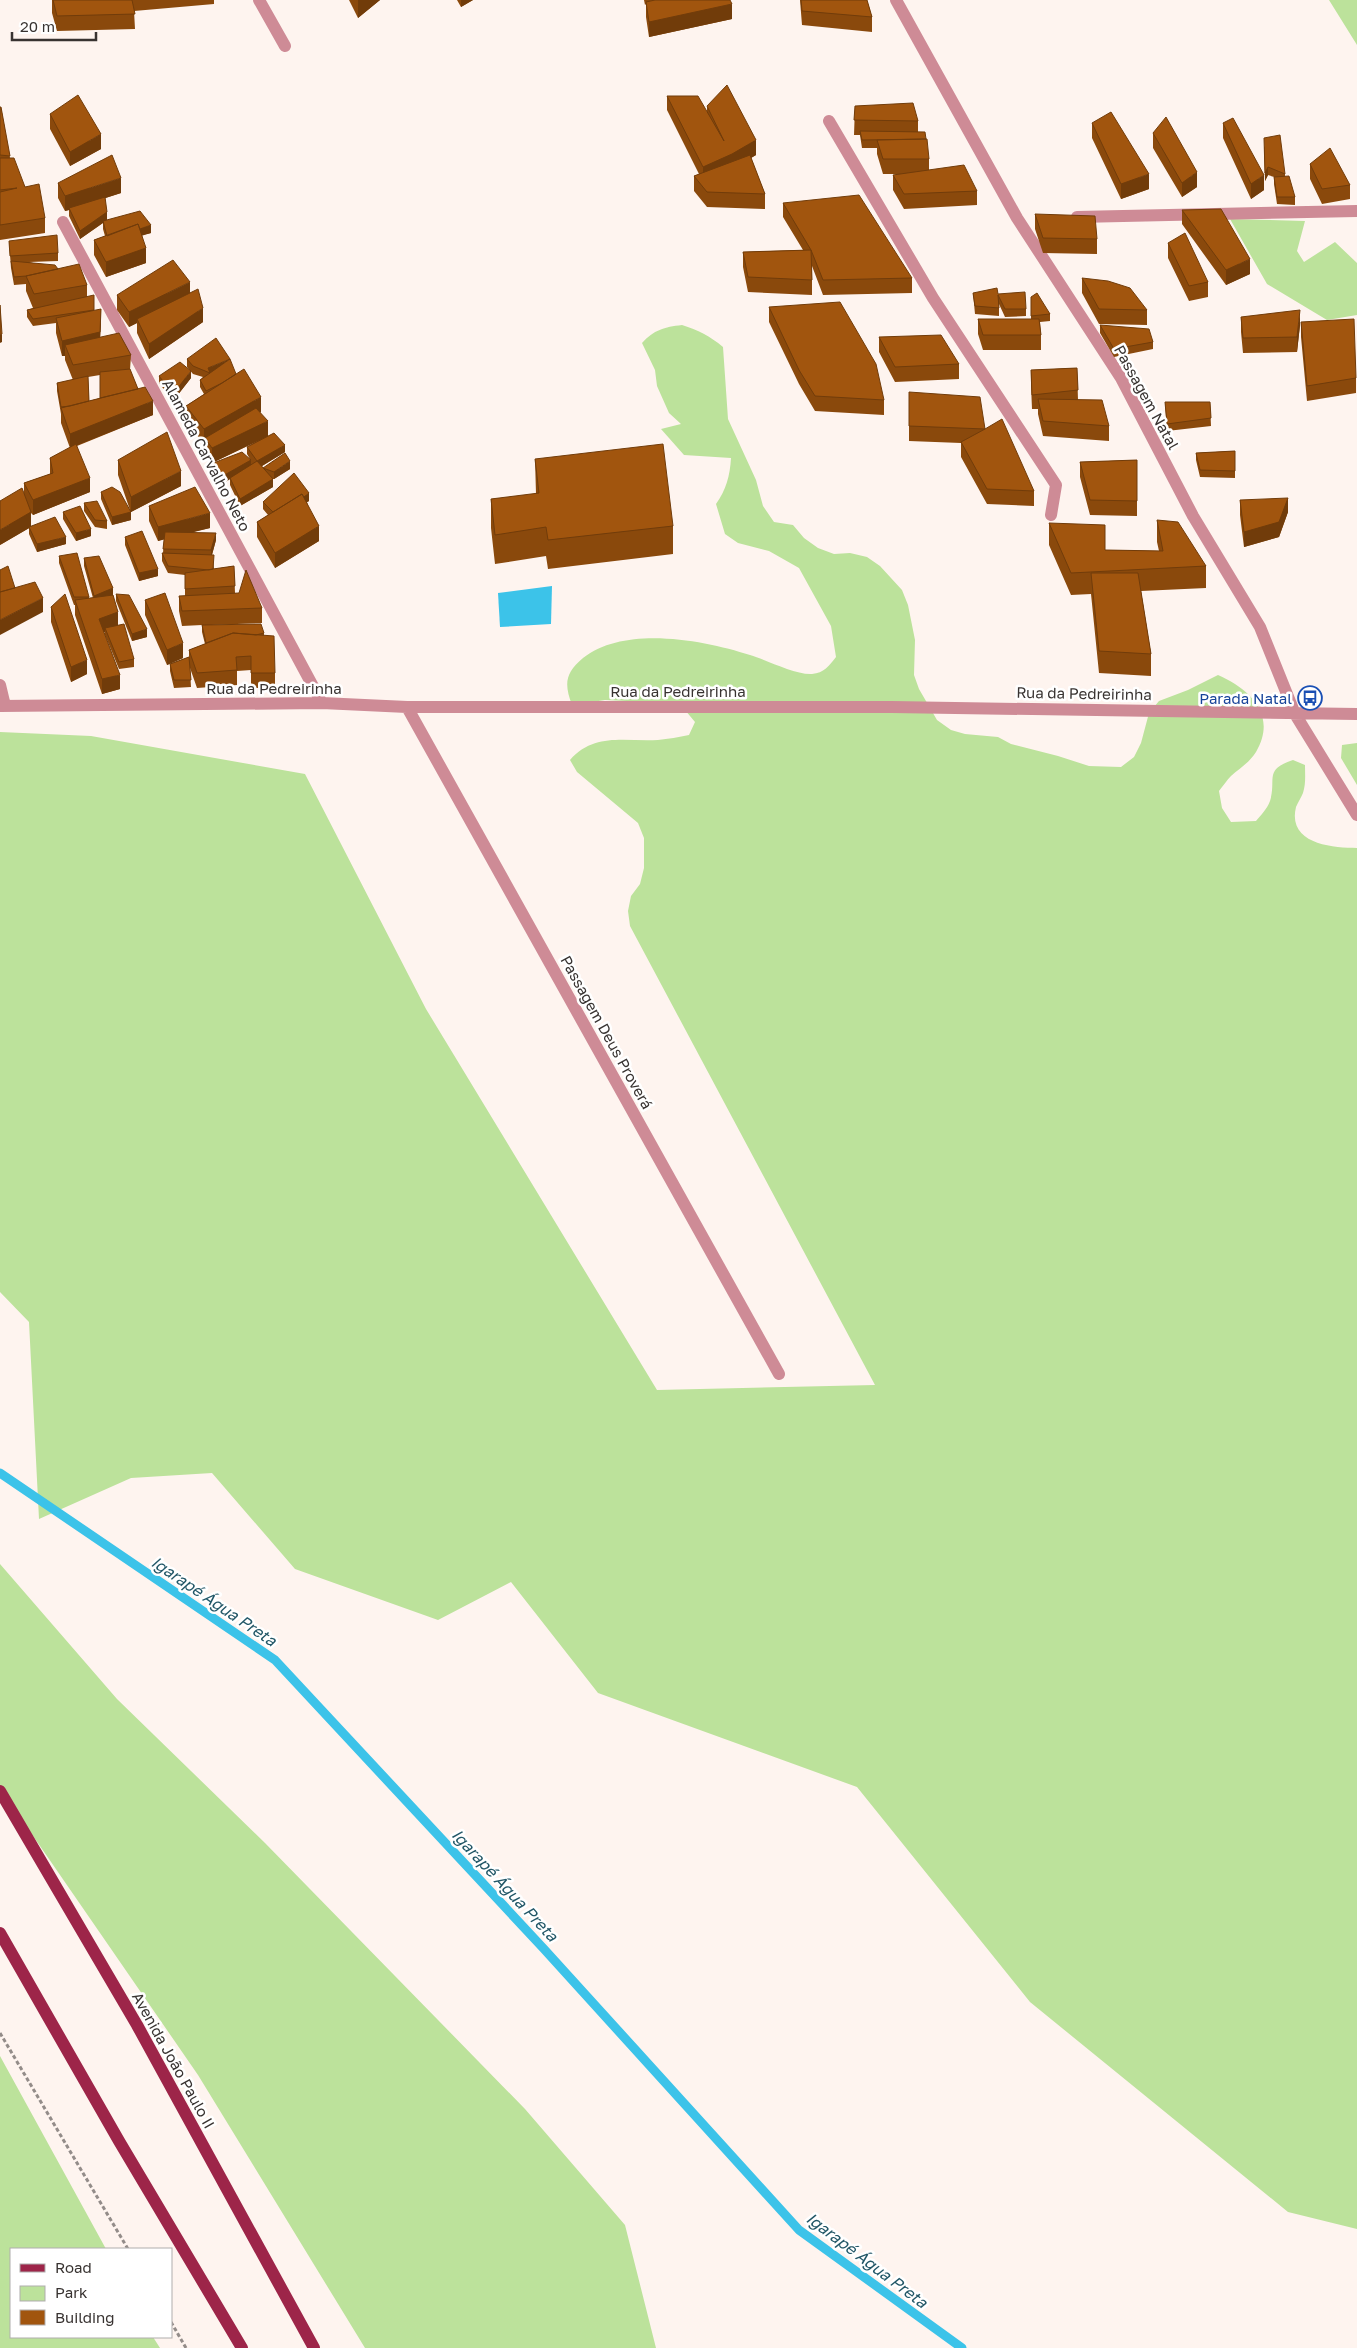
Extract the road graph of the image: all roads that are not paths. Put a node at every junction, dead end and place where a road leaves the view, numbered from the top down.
1 (259, 0) edge
2 (896, 0) edge
3 (285, 46) dead end
4 (829, 121) dead end
5 (1357, 211) edge
6 (1067, 217) edge
7 (63, 222) dead end
8 (1051, 515) dead end
9 (0, 685) edge
10 (322, 703) junction
11 (2, 706) edge
12 (407, 707) junction
13 (1295, 714) junction
14 (1357, 714) edge
15 (1357, 815) edge
16 (779, 1374) dead end
17 (0, 1791) edge
18 (0, 1933) edge
19 (242, 2348) edge
20 (314, 2348) edge

1 - 3 street
2 - 13 street, Passagem Natal
4 - 8 street
5 - 6 street
7 - 10 street, Alameda Carvalho Neto
9 - 11 street
10 - 11 street, Rua da Pedreirinha
10 - 12 street, Rua da Pedreirinha
12 - 13 street, Rua da Pedreirinha
12 - 16 street, Passagem Deus Proverá
13 - 14 street, Rua da Pedreirinha
13 - 15 street, Passagem Natal
17 - 20 main road, Avenida João Paulo II
18 - 19 main road

